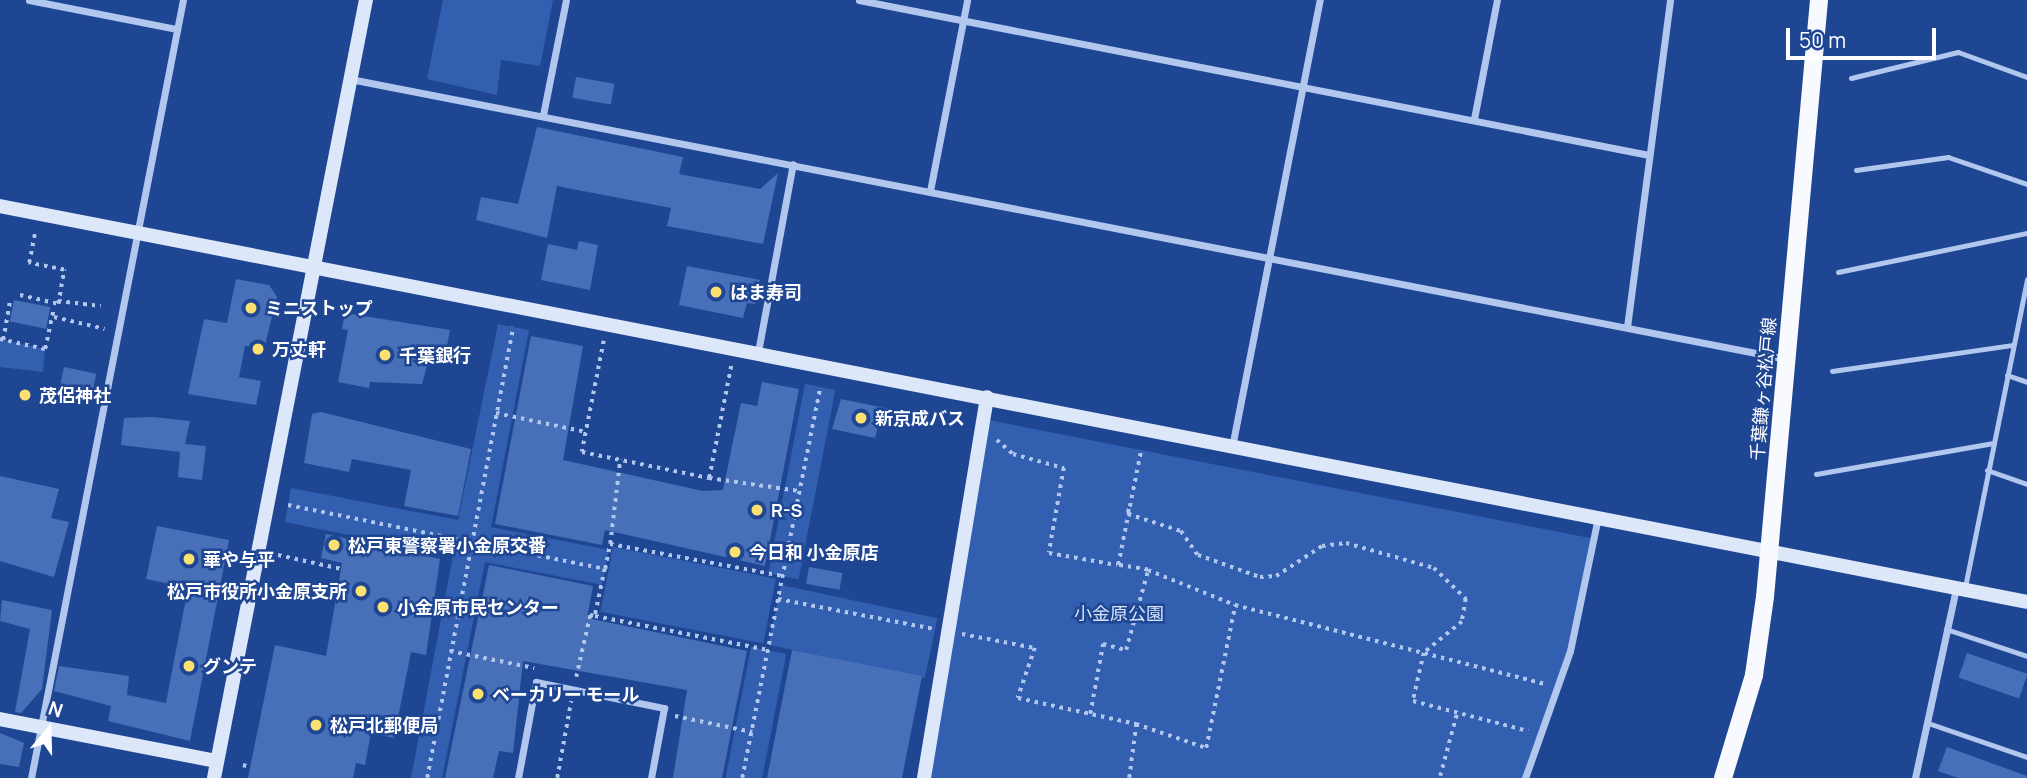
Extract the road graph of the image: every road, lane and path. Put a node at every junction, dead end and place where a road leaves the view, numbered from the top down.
1 (29, 0) edge
2 (183, 0) edge
3 (366, 0) edge
4 (566, 0) edge
5 (859, 0) edge
6 (967, 0) edge
7 (1320, 0) edge
8 (1497, 0) edge
9 (1670, 0) edge
10 (1819, 0) edge
11 (963, 20) junction
12 (177, 29) junction
13 (2027, 77) edge
14 (1851, 78) dead end
15 (351, 79) junction
16 (1304, 87) junction
17 (543, 115) junction
18 (1474, 120) junction
19 (1649, 155) junction
20 (793, 164) junction
21 (1856, 170) dead end
22 (2027, 184) edge
23 (930, 191) junction
24 (0, 206) edge
25 (35, 231) dead end
26 (139, 232) junction
27 (2027, 233) edge
28 (1270, 257) junction
29 (314, 266) junction
30 (1838, 272) dead end
31 (2027, 282) edge
32 (20, 295) dead end
33 (10, 300) dead end
34 (58, 301) junction
35 (101, 306) dead end
36 (53, 310) dead end
37 (54, 317) dead end
38 (608, 322) junction
39 (120, 325) junction
40 (513, 327) dead end
41 (1627, 327) junction
42 (1, 339) edge
43 (2013, 345) junction
44 (735, 348) junction
45 (758, 352) junction
46 (1787, 359) junction
47 (1832, 371) dead end
48 (2007, 375) junction
49 (2027, 382) edge
50 (820, 387) dead end
51 (987, 397) junction
52 (496, 413) junction
53 (586, 432) junction
54 (995, 433) dead end
55 (1993, 443) junction
56 (1232, 447) junction
57 (1141, 450) dead end
58 (620, 460) junction
59 (1987, 470) junction
60 (1816, 474) dead end
61 (709, 478) junction
62 (2027, 484) edge
63 (799, 491) junction
64 (288, 505) dead end
65 (1128, 514) junction
66 (1598, 517) junction
67 (470, 542) junction
68 (610, 544) junction
69 (1770, 551) junction
70 (278, 555) dead end
71 (1121, 565) junction
72 (341, 569) dead end
73 (605, 569) junction
74 (1147, 570) junction
75 (783, 576) junction
76 (1960, 589) junction
77 (778, 599) junction
78 (2027, 602) edge
79 (1235, 605) junction
80 (595, 616) junction
81 (1946, 629) junction
82 (948, 632) junction
83 (768, 650) junction
84 (1424, 653) junction
85 (2027, 656) edge
86 (576, 677) dead end
87 (1560, 688) junction
88 (1457, 713) junction
89 (663, 714) junction
90 (1090, 714) junction
91 (0, 719) edge
92 (1928, 723) junction
93 (1136, 724) junction
94 (43, 728) junction
95 (752, 732) junction
96 (1544, 735) junction
97 (2027, 757) edge
98 (218, 761) junction
99 (243, 765) dead end
100 (250, 767) dead end
101 (1440, 776) edge
102 (31, 778) edge
103 (214, 778) edge
104 (427, 778) edge
105 (518, 778) edge
106 (651, 778) edge
107 (743, 778) edge
108 (924, 778) edge
109 (1129, 778) edge
110 (1525, 778) edge
111 (1723, 778) edge
112 (1914, 778) edge

1 - 12 street
2 - 12 street
3 - 15 street
4 - 17 street
5 - 11 street
6 - 11 street
7 - 16 street
8 - 18 street
9 - 19 street
10 - 46 main road, 千葉鎌ヶ谷松戸線
11 - 16 street
11 - 23 street
12 - 26 street
13 - 14 lane
15 - 17 street
15 - 29 street
16 - 18 street
16 - 28 street
17 - 20 street
18 - 19 street
19 - 41 street
20 - 23 street
20 - 45 street
21 - 22 lane
23 - 28 street
24 - 26 street
25 - 34 path
26 - 29 street
26 - 39 street
27 - 30 lane
28 - 41 street
28 - 56 street
29 - 38 street
29 - 98 street
31 - 43 lane
32 - 34 path
33 - 42 path
34 - 35 path
36 - 42 path
37 - 39 path
38 - 44 street
38 - 53 path
39 - 94 street
40 - 52 path
41 - 46 street
43 - 47 lane
43 - 48 lane
44 - 45 street
44 - 61 path
45 - 51 street
46 - 69 main road, 千葉鎌ヶ谷松戸線
48 - 49 lane
48 - 55 lane
50 - 63 path
51 - 56 street
51 - 82 street
52 - 53 path
52 - 67 path
53 - 58 path
54 - 71 path
55 - 59 lane
55 - 60 lane
56 - 66 street
57 - 65 path
58 - 61 path
58 - 68 path
59 - 62 lane
59 - 76 lane
61 - 63 path
63 - 75 path
64 - 67 path
65 - 71 path
65 - 84 path
66 - 69 street
66 - 87 street
67 - 73 path
67 - 104 path
68 - 73 path
68 - 75 path
69 - 76 street
69 - 111 main road, 千葉鎌ヶ谷松戸線
70 - 72 path
71 - 74 path
73 - 80 path
74 - 79 path
74 - 90 path
75 - 77 path
76 - 78 street
76 - 81 street
77 - 82 path
77 - 83 path
79 - 84 path
79 - 93 path
80 - 83 path
80 - 86 path
81 - 85 lane
81 - 92 street
82 - 90 path
82 - 108 street
83 - 95 path
84 - 87 path
84 - 88 path
87 - 96 street
88 - 96 path
88 - 101 path
89 - 95 path
89 - 105 street
89 - 106 street
90 - 93 path
91 - 94 street
92 - 97 lane
92 - 112 street
93 - 109 path
94 - 98 street
94 - 102 street
95 - 107 path
96 - 110 street
98 - 103 street
99 - 100 path

